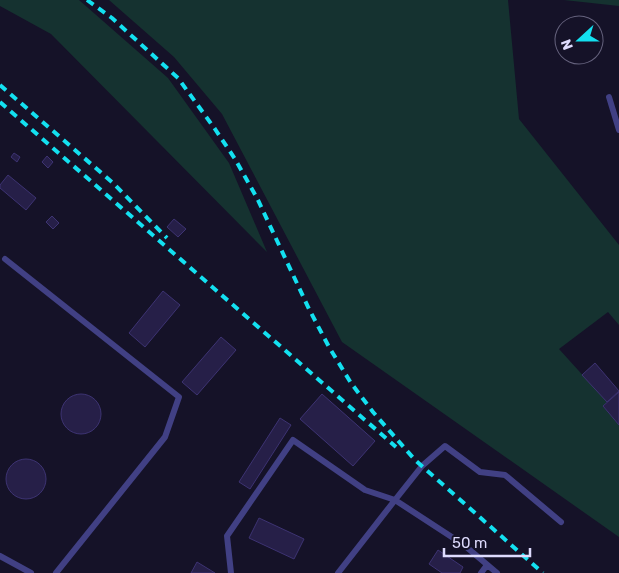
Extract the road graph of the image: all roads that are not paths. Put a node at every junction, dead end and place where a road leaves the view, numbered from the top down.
1 (609, 97) dead end
2 (619, 130) edge
3 (5, 260) dead end
4 (395, 500) junction
5 (561, 522) dead end
6 (0, 556) edge
7 (487, 565) junction
8 (32, 573) edge
9 (56, 573) edge
10 (231, 573) edge
11 (338, 573) edge
12 (481, 573) edge
13 (497, 573) edge

1 - 2 lane
3 - 9 lane
4 - 5 lane
4 - 7 lane
4 - 10 lane
4 - 11 lane
6 - 8 lane
7 - 12 lane
7 - 13 lane

